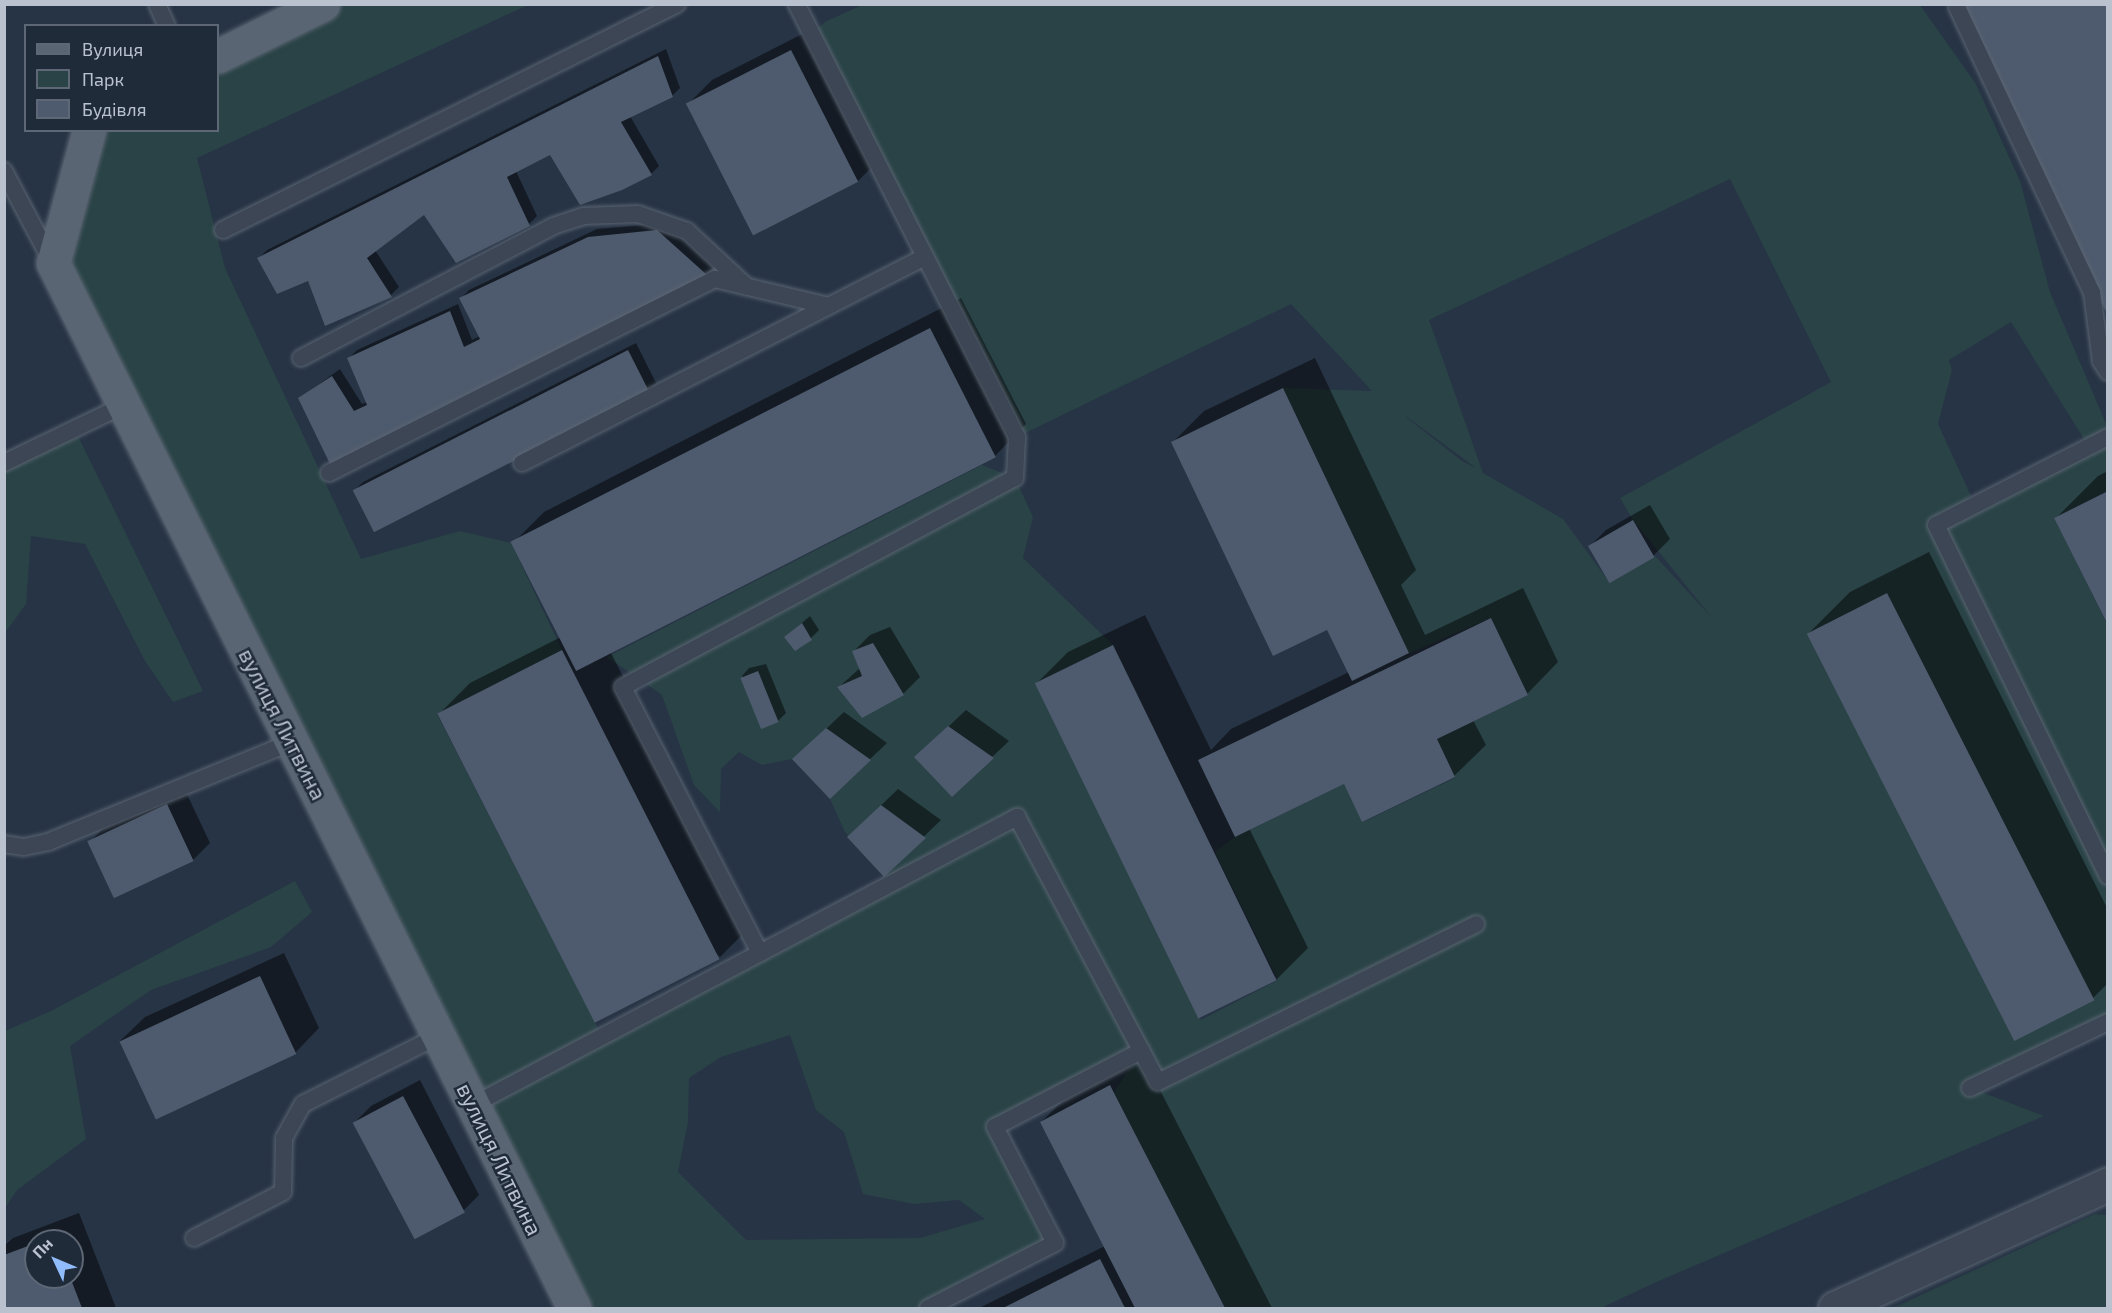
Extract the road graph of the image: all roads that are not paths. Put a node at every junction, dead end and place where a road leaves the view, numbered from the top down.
1 (157, 4) edge
2 (323, 4) edge
3 (677, 4) edge
4 (796, 4) edge
5 (1957, 7) dead end
6 (166, 24) edge
7 (219, 56) edge
8 (88, 132) edge
9 (4, 171) edge
10 (223, 230) dead end
11 (924, 257) junction
12 (53, 263) junction
13 (748, 288) junction
14 (828, 306) junction
15 (301, 358) dead end
16 (2108, 372) edge
17 (124, 405) junction
18 (2108, 437) edge
19 (4, 463) edge
20 (522, 463) dead end
21 (329, 473) dead end
22 (292, 742) junction
23 (4, 844) edge
24 (2108, 876) edge
25 (1476, 924) dead end
26 (760, 953) junction
27 (2108, 1022) edge
28 (438, 1036) junction
29 (1141, 1051) junction
30 (1970, 1088) dead end
31 (473, 1105) junction
32 (2108, 1184) edge
33 (194, 1238) dead end
34 (574, 1308) edge
35 (928, 1308) edge
36 (1834, 1308) edge

1 - 6 lane
2 - 7 main road
3 - 10 lane
4 - 11 lane
5 - 16 lane
8 - 12 main road
9 - 12 lane
11 - 14 lane
11 - 26 lane
12 - 17 main road, вулиця Литвина
13 - 14 lane
13 - 15 lane
13 - 21 lane
14 - 20 lane
17 - 19 lane
17 - 22 main road, вулиця Литвина
18 - 24 lane
22 - 23 lane
22 - 28 main road, вулиця Литвина
25 - 29 lane
26 - 29 lane
26 - 31 lane
27 - 30 lane
28 - 31 main road, вулиця Литвина
28 - 33 lane
29 - 35 lane
31 - 34 main road, вулиця Литвина
32 - 36 street

